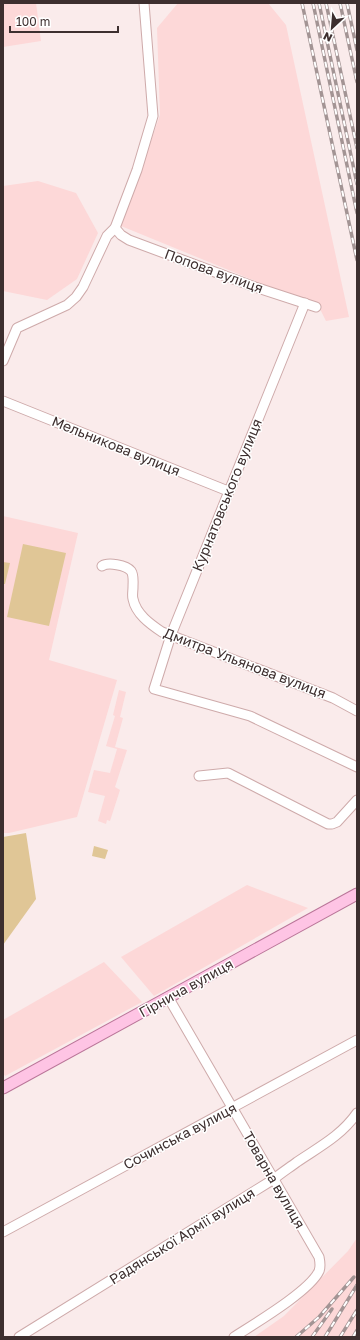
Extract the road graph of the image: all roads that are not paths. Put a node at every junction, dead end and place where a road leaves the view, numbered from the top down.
1 (144, 3) edge
2 (115, 228) junction
3 (305, 303) junction
4 (316, 307) dead end
5 (3, 361) edge
6 (3, 401) edge
7 (228, 492) junction
8 (102, 566) dead end
9 (171, 635) junction
10 (357, 711) edge
11 (357, 767) edge
12 (199, 776) dead end
13 (357, 800) edge
14 (357, 894) edge
15 (168, 997) junction
16 (357, 1040) edge
17 (15, 1081) junction
18 (3, 1083) edge
19 (3, 1088) edge
20 (232, 1108) junction
21 (357, 1113) edge
22 (274, 1179) junction
23 (3, 1232) edge
24 (19, 1337) edge
25 (234, 1337) edge

1 - 2 street
2 - 3 street, Попова вулиця
2 - 5 street
3 - 4 street, Попова вулиця
3 - 7 street, Курнатовського вулиця
6 - 7 street, Мельникова вулиця
7 - 9 street, Курнатовського вулиця
8 - 9 street, Дмитра Ульянова вулиця
9 - 10 street, Дмитра Ульянова вулиця
9 - 11 street, Курнатовського вулиця
12 - 13 street
14 - 15 main road, Гірнича вулиця
15 - 17 main road, Гірнича вулиця
15 - 20 street, Товарна вулиця
16 - 20 street, Сочинська вулиця
17 - 18 main road, Гірнича вулиця
17 - 19 main road, Гірнича вулиця
20 - 22 street, Товарна вулиця
20 - 23 street, Сочинська вулиця
21 - 22 street, Радянської Армії вулиця
22 - 24 street, Радянської Армії вулиця
22 - 25 street, Товарна вулиця

